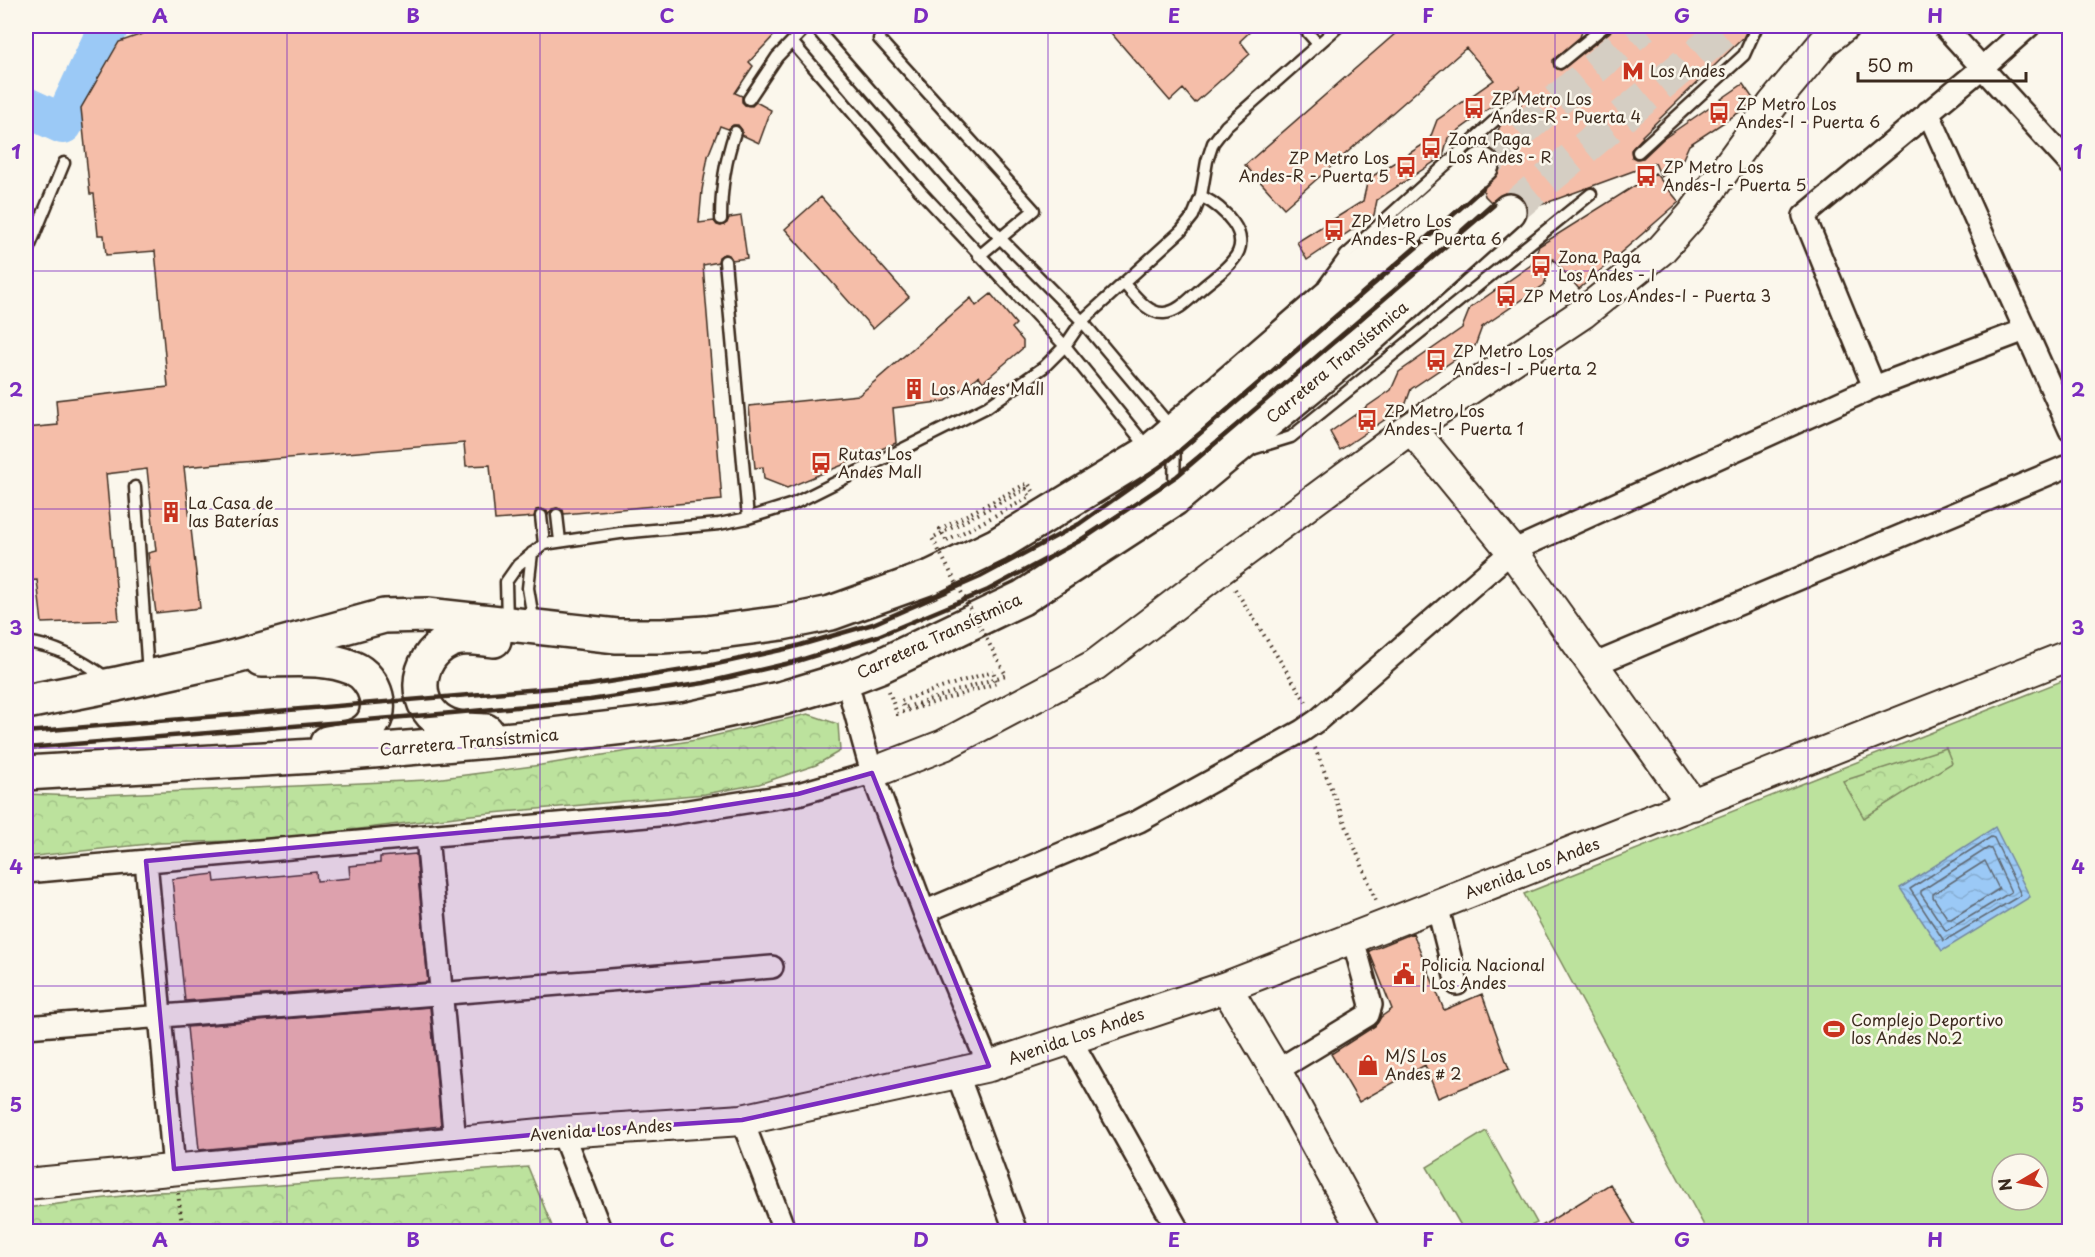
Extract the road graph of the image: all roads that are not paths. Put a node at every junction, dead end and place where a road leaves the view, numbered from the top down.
1 (807, 26) edge
2 (814, 26) edge
3 (1302, 26) edge
4 (1339, 26) edge
5 (1605, 26) edge
6 (1757, 26) edge
7 (1844, 26) edge
8 (1944, 26) edge
9 (2029, 26) edge
10 (879, 39) dead end
11 (792, 42) junction
12 (1318, 44) junction
13 (1560, 63) dead end
14 (1983, 67) junction
15 (749, 99) dead end
16 (1514, 103) dead end
17 (1928, 112) junction
18 (735, 132) dead end
19 (1638, 152) dead end
20 (64, 163) dead end
21 (2070, 164) edge
22 (1482, 165) tunnel mouth
23 (1590, 194) dead end
24 (1201, 196) junction
25 (1509, 211) tunnel mouth
26 (721, 219) dead end
27 (1000, 238) junction
28 (26, 255) edge
29 (979, 256) junction
30 (725, 261) dead end
31 (1124, 284) junction
32 (1310, 314) junction
33 (1082, 321) junction
34 (2025, 330) junction
35 (1065, 346) junction
36 (1874, 387) junction
37 (1412, 428) junction
38 (2070, 430) edge
39 (1162, 442) junction
40 (1223, 458) junction
41 (2070, 465) edge
42 (135, 486) dead end
43 (1174, 499) junction
44 (557, 514) dead end
45 (541, 516) dead end
46 (748, 518) junction
47 (560, 541) junction
48 (544, 544) junction
49 (1512, 551) junction
50 (532, 553) junction
51 (774, 624) junction
52 (521, 626) junction
53 (26, 642) edge
54 (2070, 655) edge
55 (224, 660) junction
56 (1593, 665) junction
57 (846, 679) junction
58 (133, 681) junction
59 (26, 702) edge
60 (684, 720) junction
61 (144, 766) junction
62 (26, 773) edge
63 (872, 773) junction
64 (1693, 805) junction
65 (427, 836) junction
66 (146, 861) junction
67 (26, 872) edge
68 (1437, 905) junction
69 (924, 912) junction
70 (1353, 939) junction
71 (772, 967) dead end
72 (1457, 984) dead end
73 (1226, 987) junction
74 (442, 993) junction
75 (161, 1016) junction
76 (26, 1027) edge
77 (1069, 1037) junction
78 (988, 1066) junction
79 (1276, 1071) junction
80 (957, 1073) junction
81 (742, 1120) junction
82 (562, 1132) junction
83 (455, 1142) junction
84 (174, 1169) junction
85 (26, 1184) edge
86 (601, 1232) edge
87 (785, 1232) edge
88 (1016, 1232) edge
89 (1179, 1232) edge
90 (1364, 1232) edge

1 - 11 lane
2 - 27 lane
3 - 12 lane
4 - 12 lane
5 - 13 lane
6 - 19 lane
7 - 37 street
8 - 14 street
9 - 14 street
10 - 27 lane
11 - 15 lane
11 - 29 lane
12 - 24 lane
14 - 17 street
14 - 21 street
16 - 32 lane
17 - 34 street
17 - 36 street
18 - 26 lane
20 - 28 lane
22 - 32 main road
23 - 40 lane
24 - 31 lane
24 - 31 lane
25 - 40 main road, Carretera Transístmica
27 - 29 lane
27 - 33 lane
29 - 35 lane
30 - 46 lane
31 - 33 lane
32 - 39 main road
33 - 35 lane
33 - 39 lane
34 - 36 street
34 - 38 street
35 - 39 lane
35 - 46 lane
36 - 49 street
37 - 49 street
37 - 63 street
39 - 43 lane
39 - 51 main road
40 - 43 main road, Carretera Transístmica
41 - 56 street
42 - 58 lane
43 - 57 main road, Carretera Transístmica
44 - 47 lane
45 - 48 lane
46 - 47 lane
47 - 48 lane
48 - 50 lane
49 - 56 street
49 - 69 street
50 - 52 lane
50 - 52 lane
51 - 52 main road
51 - 60 main road
52 - 55 main road
53 - 58 lane
54 - 64 street, Avenida Los Andes
55 - 58 main road
55 - 61 main road
56 - 64 street
57 - 60 main road, Carretera Transístmica
57 - 63 street
58 - 59 main road
60 - 61 main road, Carretera Transístmica
61 - 62 main road, Carretera Transístmica
63 - 65 street
63 - 69 street
64 - 68 street, Avenida Los Andes
65 - 66 street
65 - 74 street
66 - 67 street
66 - 75 street
68 - 70 street, Avenida Los Andes
68 - 72 street
69 - 78 street
70 - 73 street, Avenida Los Andes
70 - 79 street
71 - 74 street
73 - 77 street, Avenida Los Andes
73 - 79 street
74 - 75 street
74 - 83 street
75 - 76 street
75 - 84 street
77 - 78 street, Avenida Los Andes
77 - 89 street
78 - 80 street, Avenida Los Andes
79 - 90 street
80 - 81 street, Avenida Los Andes
80 - 88 street
81 - 82 street, Avenida Los Andes
81 - 87 street
82 - 83 street, Avenida Los Andes
82 - 86 street
83 - 84 street, Avenida Los Andes
84 - 85 street, Avenida Los Andes

